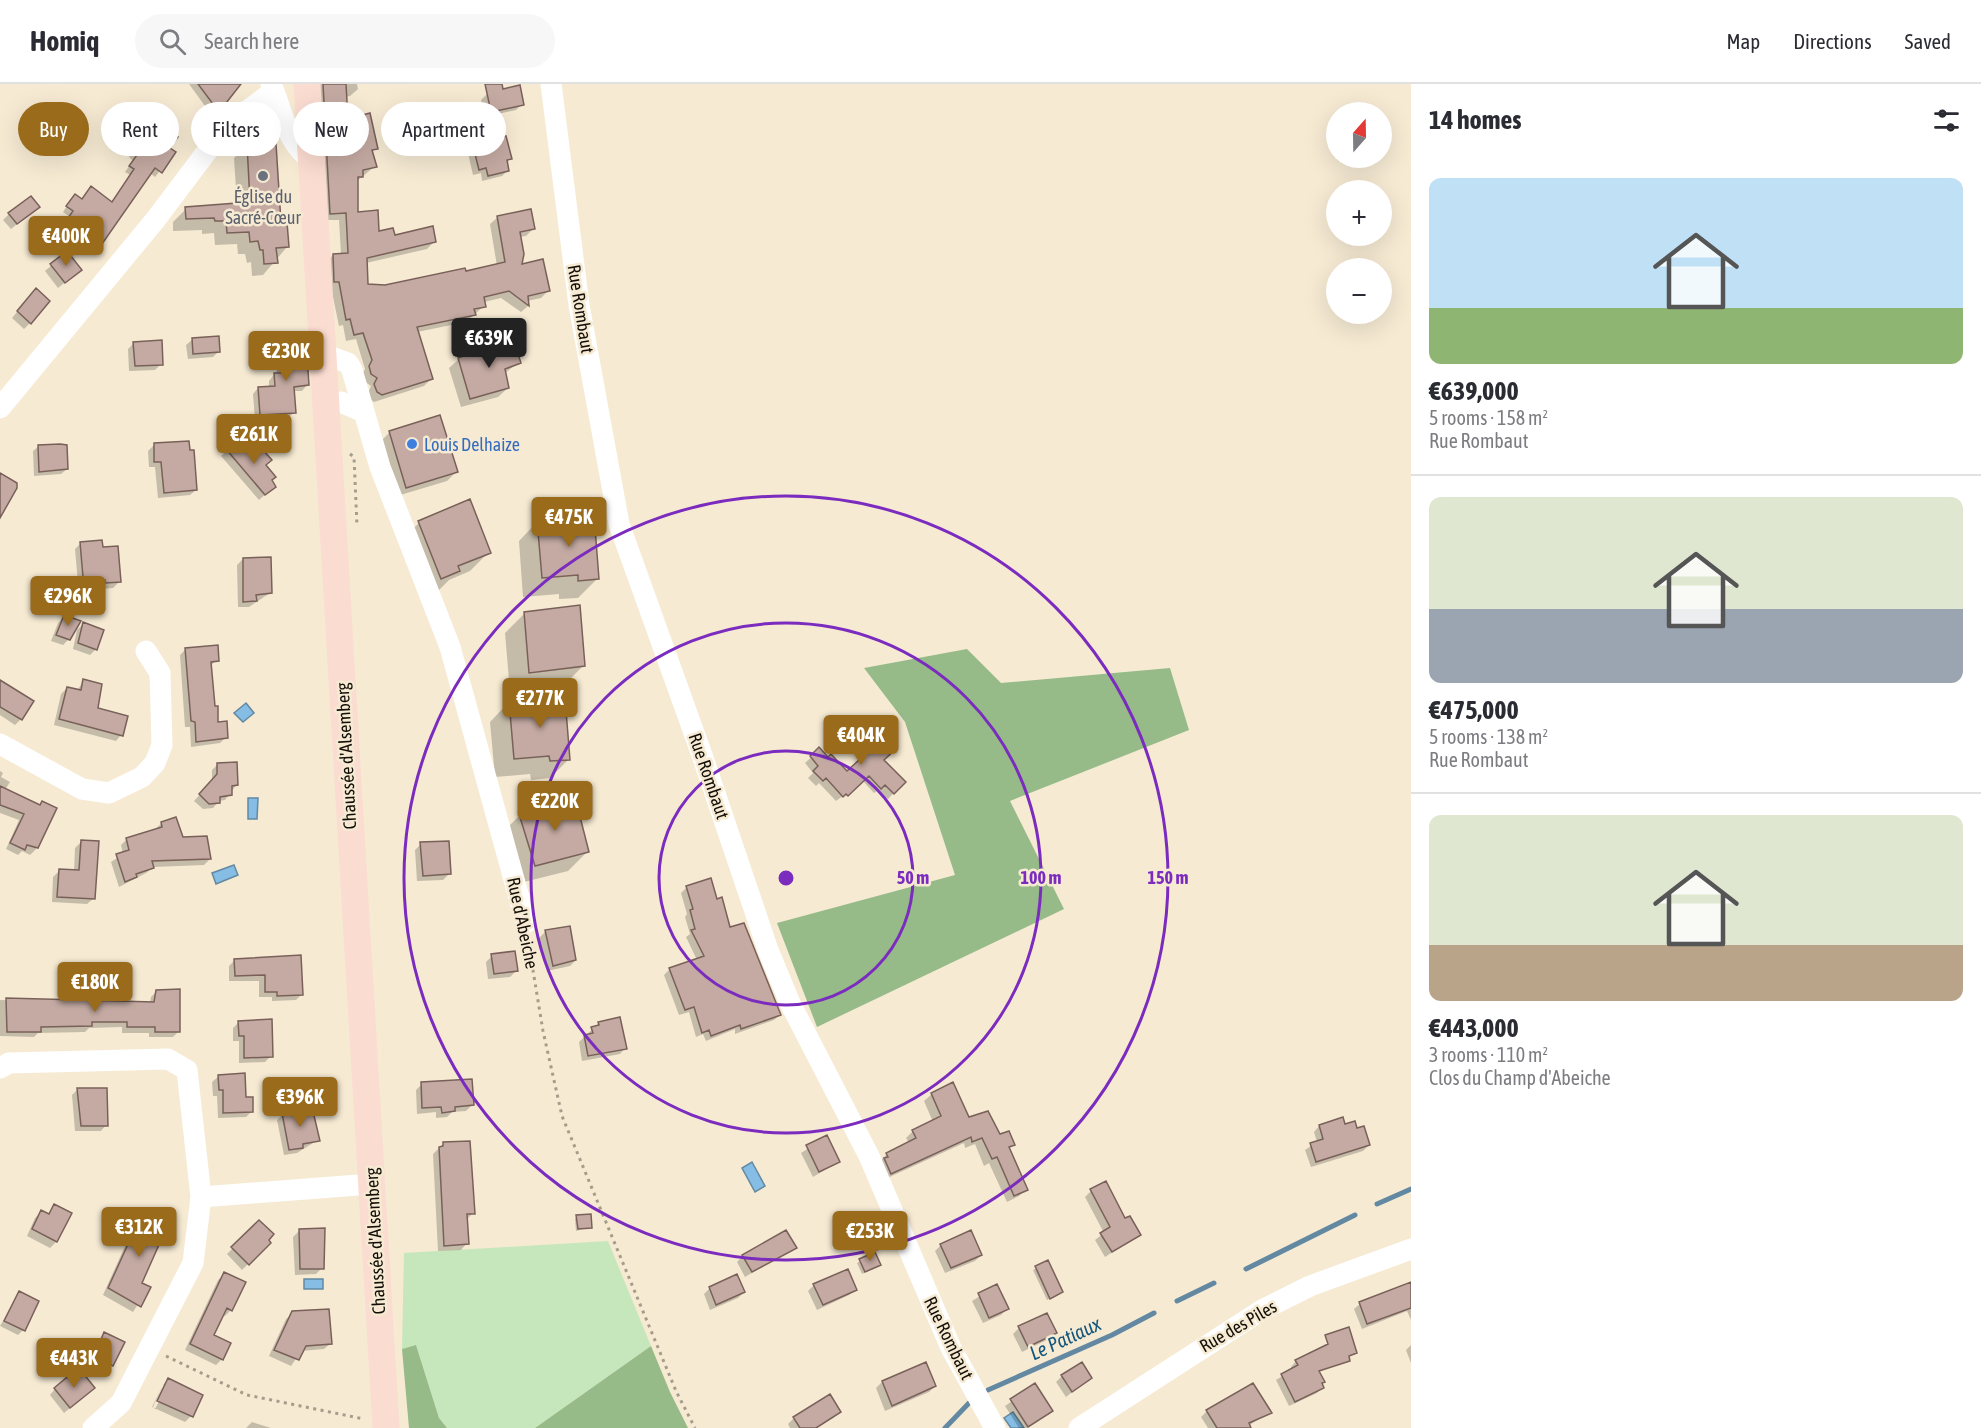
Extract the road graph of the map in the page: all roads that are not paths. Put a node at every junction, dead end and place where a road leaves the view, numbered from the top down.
1 (307, 84) edge
2 (551, 84) edge
3 (273, 87) edge
4 (312, 160) junction
5 (321, 353) junction
6 (324, 405) junction
7 (0, 408) edge
8 (364, 412) junction
9 (146, 651) dead end
10 (0, 744) edge
11 (526, 923) road end
12 (0, 1068) edge
13 (371, 1184) junction
14 (201, 1197) junction
15 (1411, 1249) edge
16 (386, 1426) edge
17 (1088, 1426) edge
18 (93, 1428) edge
19 (995, 1428) edge

1 - 4 main road, Chaussée d'Alsemberg
2 - 19 street, Rue Rombaut
3 - 4 street
3 - 7 street
4 - 5 main road, Chaussée d'Alsemberg
5 - 6 main road, Chaussée d'Alsemberg
5 - 8 street, Rue d'Abeiche
6 - 8 street
6 - 13 main road, Chaussée d'Alsemberg
8 - 11 street, Rue d'Abeiche
9 - 10 street
12 - 14 street
13 - 14 street
13 - 16 main road, Chaussée d'Alsemberg
14 - 18 street
15 - 17 street, Rue des Piles

